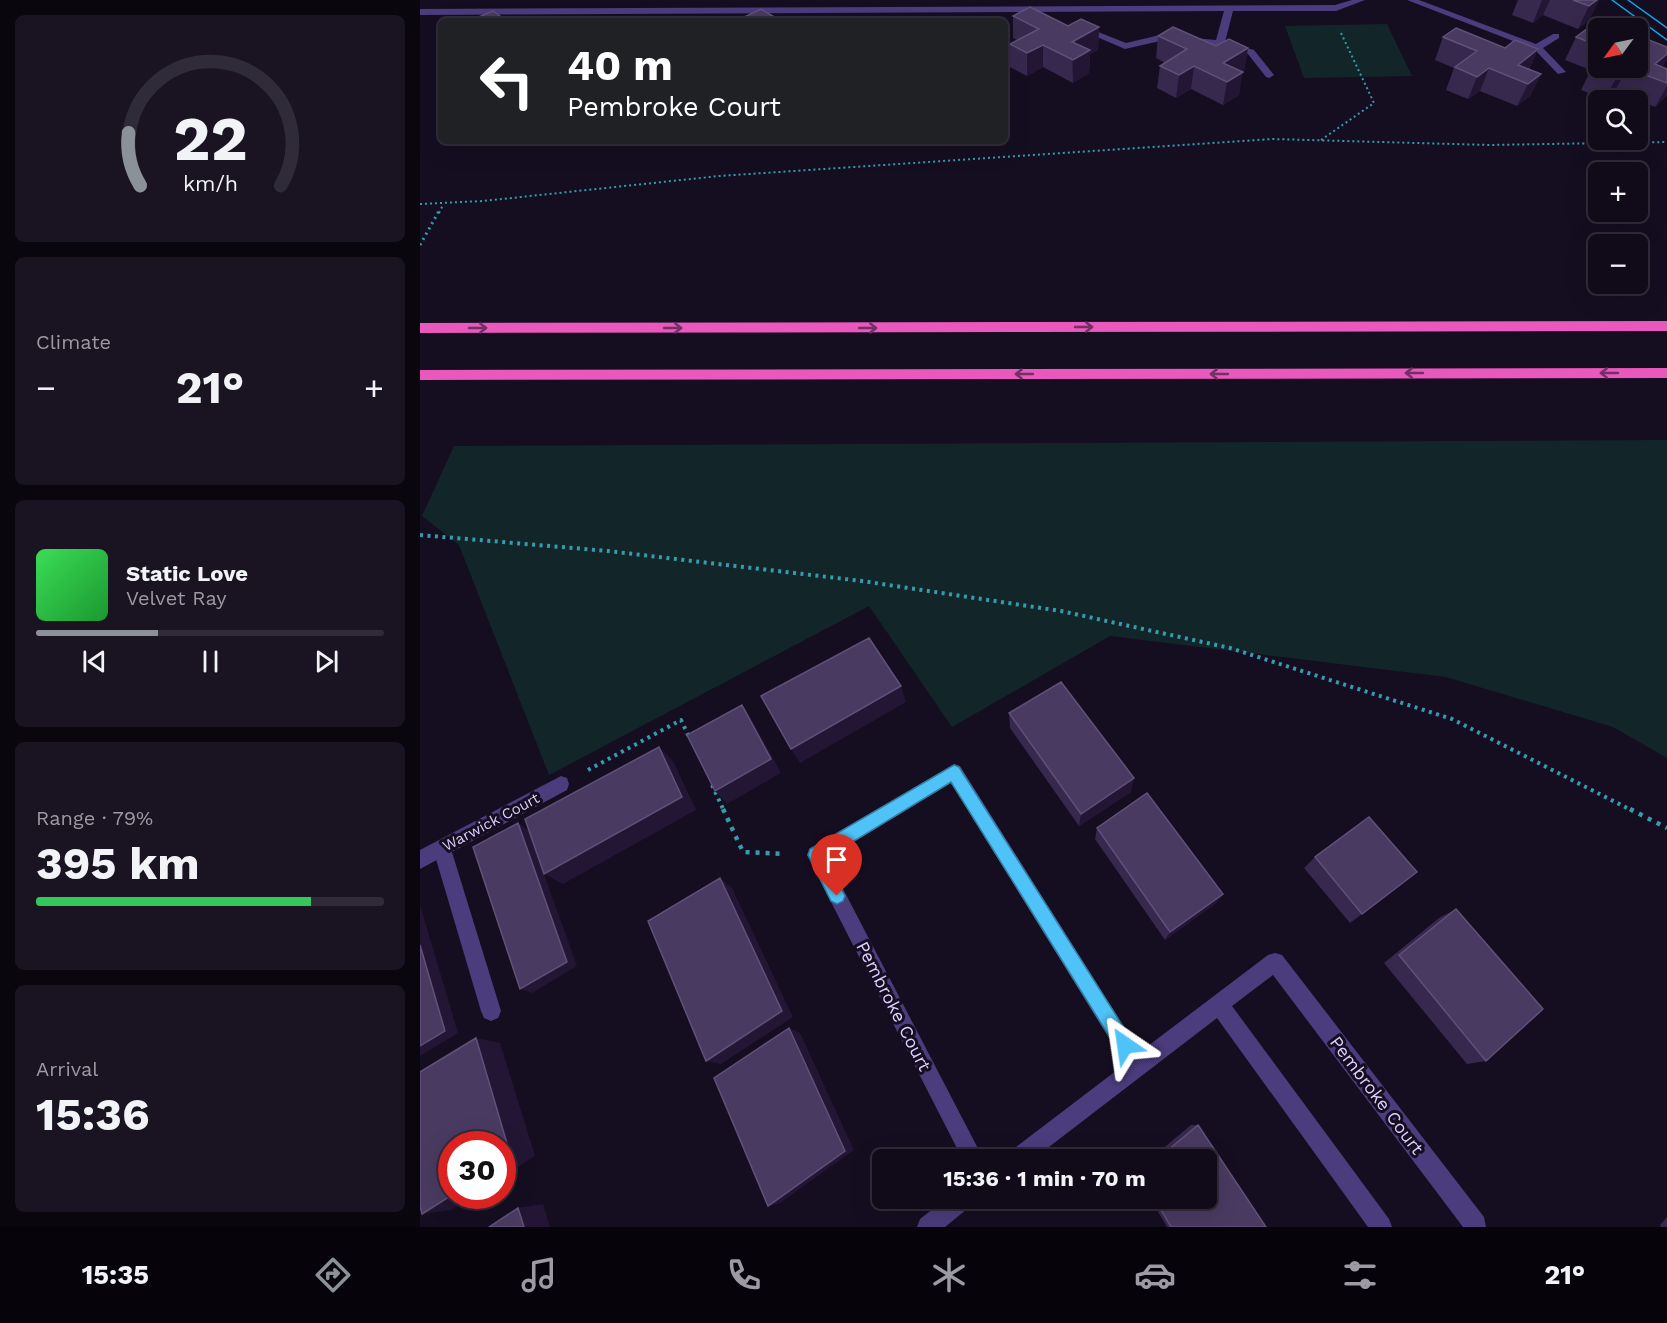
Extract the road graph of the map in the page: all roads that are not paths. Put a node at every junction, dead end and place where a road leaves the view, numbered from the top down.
1 (981, 0) edge
2 (1361, 0) edge
3 (1411, 0) edge
4 (1229, 9) junction
5 (956, 10) junction
6 (975, 10) junction
7 (713, 11) junction
8 (420, 12) edge
9 (710, 18) edge
10 (955, 18) edge
11 (1079, 27) edge
12 (1556, 36) dead end
13 (1220, 43) junction
14 (1537, 48) junction
15 (1561, 72) dead end
16 (1269, 75) dead end
17 (1667, 326) edge
18 (420, 328) edge
19 (1667, 373) edge
20 (420, 375) edge
21 (561, 784) road end
22 (442, 849) junction
23 (420, 860) edge
24 (1219, 1004) junction
25 (491, 1011) dead end
26 (1137, 1065) junction
27 (968, 1149) edge
28 (1029, 1149) edge
29 (950, 1209) edge
30 (1476, 1226) edge
31 (928, 1227) edge
32 (1381, 1227) edge

1 - 6 street
2 - 4 street
3 - 14 street
4 - 6 street
4 - 13 street
5 - 6 street
5 - 7 street
5 - 10 street
7 - 8 street
7 - 9 street
11 - 13 street
12 - 14 street
13 - 16 street
14 - 15 street
18 -> 17 highway
19 -> 20 highway
21 - 22 street, Warwick Court
22 - 23 street, Warwick Court
22 - 25 street
24 - 26 street, Pembroke Court
24 - 30 street, Pembroke Court
24 - 32 street
26 - 27 street, Pembroke Court
26 - 28 street, Pembroke Court
29 - 31 street

